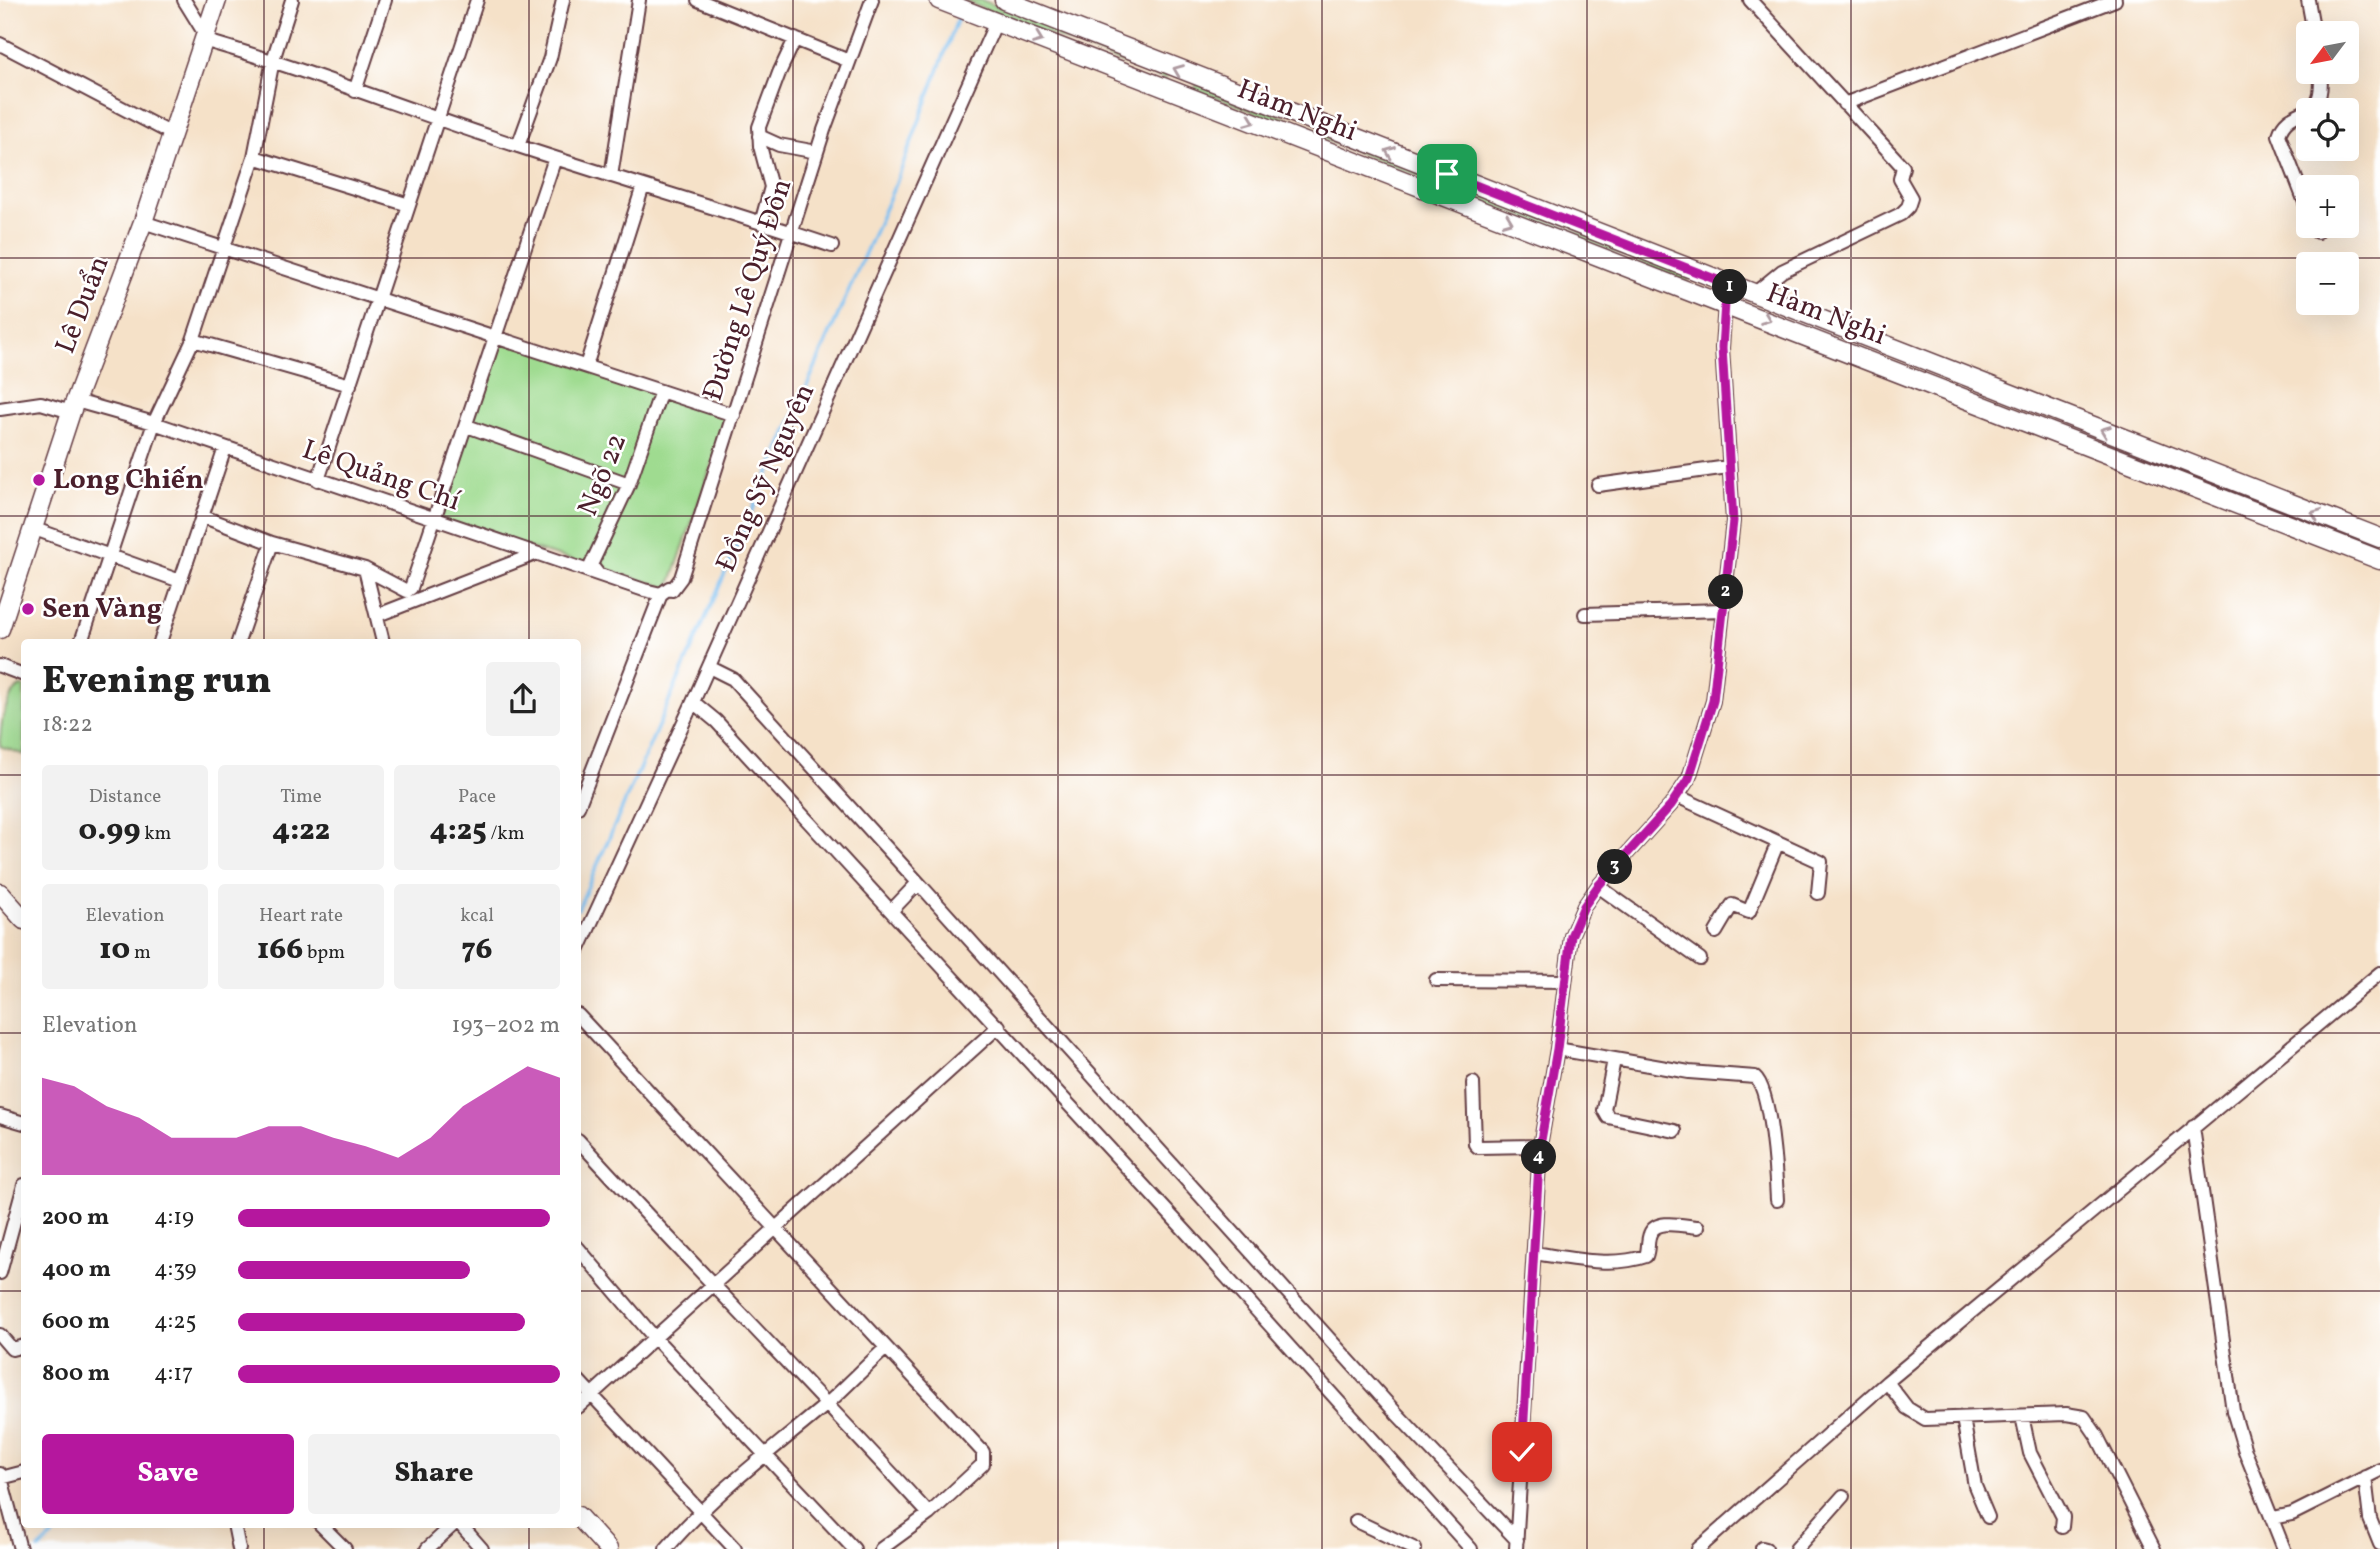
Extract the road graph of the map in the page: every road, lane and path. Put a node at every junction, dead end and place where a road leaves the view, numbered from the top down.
1 (184, 0) edge
2 (217, 0) edge
3 (292, 0) edge
4 (386, 0) edge
5 (477, 0) edge
6 (563, 0) edge
7 (639, 0) edge
8 (698, 0) edge
9 (872, 0) edge
10 (939, 0) edge
11 (1750, 0) edge
12 (2115, 0) edge
13 (2308, 0) edge
14 (1006, 1) edge
15 (2312, 21) edge
16 (996, 22) junction
17 (204, 37) junction
18 (795, 39) junction
19 (0, 44) edge
20 (273, 60) junction
21 (849, 61) junction
22 (2320, 84) edge
23 (355, 92) junction
24 (1844, 103) junction
25 (438, 120) junction
26 (172, 134) junction
27 (759, 136) junction
28 (518, 146) junction
29 (817, 152) junction
30 (254, 157) junction
31 (555, 158) junction
32 (611, 176) junction
33 (2296, 180) edge
34 (643, 186) junction
35 (409, 205) junction
36 (143, 222) junction
37 (761, 223) junction
38 (792, 232) junction
39 (832, 246) dead end
40 (223, 248) junction
41 (1730, 285) junction
42 (1754, 294) junction
43 (379, 296) junction
44 (1725, 303) junction
45 (497, 337) junction
46 (193, 340) junction
47 (586, 366) junction
48 (350, 385) junction
49 (661, 391) junction
50 (73, 406) junction
51 (0, 409) edge
52 (734, 415) junction
53 (154, 423) junction
54 (467, 426) junction
55 (225, 449) junction
56 (1728, 467) junction
57 (318, 480) junction
58 (629, 484) junction
59 (1598, 485) dead end
60 (204, 517) junction
61 (436, 521) junction
62 (32, 528) junction
63 (2380, 538) edge
64 (272, 543) junction
65 (535, 554) junction
66 (110, 555) junction
67 (2380, 560) edge
68 (365, 569) junction
69 (598, 575) junction
70 (180, 581) junction
71 (665, 591) junction
72 (1723, 610) junction
73 (1585, 614) dead end
74 (378, 615) junction
75 (0, 629) edge
76 (82, 639) edge
77 (161, 639) edge
78 (240, 639) edge
79 (382, 639) edge
80 (0, 666) edge
81 (709, 667) junction
82 (21, 674) edge
83 (693, 702) junction
84 (1678, 796) junction
85 (581, 800) edge
86 (1777, 842) junction
87 (1598, 886) junction
88 (917, 890) junction
89 (0, 893) edge
90 (1818, 893) dead end
91 (891, 911) junction
92 (21, 917) edge
93 (1716, 932) dead end
94 (581, 945) edge
95 (1700, 959) dead end
96 (2380, 973) edge
97 (1436, 980) dead end
98 (1565, 981) junction
99 (581, 1019) edge
100 (999, 1026) junction
101 (1557, 1049) junction
102 (1614, 1060) junction
103 (1473, 1083) dead end
104 (0, 1116) edge
105 (21, 1122) edge
106 (2193, 1126) junction
107 (1675, 1131) dead end
108 (581, 1143) edge
109 (1540, 1146) junction
110 (1777, 1200) dead end
111 (21, 1206) edge
112 (1698, 1227) dead end
113 (775, 1228) junction
114 (581, 1252) edge
115 (1534, 1253) junction
116 (0, 1273) edge
117 (711, 1285) junction
118 (0, 1335) edge
119 (653, 1336) junction
120 (21, 1347) edge
121 (886, 1348) junction
122 (1887, 1382) junction
123 (581, 1384) edge
124 (590, 1394) junction
125 (828, 1403) junction
126 (581, 1404) edge
127 (2022, 1416) junction
128 (1963, 1419) junction
129 (762, 1454) junction
130 (2380, 1470) edge
131 (21, 1473) edge
132 (2365, 1477) junction
133 (1, 1481) edge
134 (1843, 1496) dead end
135 (700, 1510) junction
136 (929, 1514) junction
137 (1988, 1517) dead end
138 (2273, 1518) junction
139 (581, 1519) edge
140 (1356, 1521) dead end
141 (2062, 1527) dead end
142 (235, 1528) edge
143 (324, 1528) edge
144 (450, 1528) edge
145 (464, 1528) edge
146 (2380, 1544) edge
147 (1516, 1545) edge
148 (20, 1549) edge
149 (239, 1549) edge
150 (345, 1549) edge
151 (427, 1549) edge
152 (482, 1549) edge
153 (608, 1549) edge
154 (666, 1549) edge
155 (735, 1549) edge
156 (854, 1549) edge
157 (881, 1549) edge
158 (1415, 1549) edge
159 (1471, 1549) edge
160 (1698, 1549) edge
161 (1796, 1549) edge
162 (2154, 1549) edge
163 (2284, 1549) edge

1 - 17 street
2 - 17 main road, Lê Duẩn
3 - 20 street
4 - 23 street
5 - 25 street
6 - 28 street
7 - 32 street
8 - 18 street
9 - 21 street, Đường Lê Quý Đôn
10 - 16 main road, Hàm Nghi
11 - 24 street
12 - 24 street
13 - 15 street
41 -> 14 main road, Hàm Nghi
16 -> 44 main road, Hàm Nghi
16 - 81 street, Đồng Sỹ Nguyên
17 - 20 street
17 - 26 main road, Lê Duẩn
18 - 21 street
18 - 27 street
19 - 26 street
20 - 23 street
20 - 30 street
21 - 29 street, Đường Lê Quý Đôn
22 - 33 street
23 - 25 street
24 - 42 street
25 - 28 street
25 - 35 street
26 - 36 main road, Lê Duẩn
27 - 29 street
27 - 37 street
28 - 31 street
29 - 38 street, Đường Lê Quý Đôn
30 - 35 street
30 - 40 street
31 - 32 street
31 - 45 street
32 - 34 street
34 - 37 street
34 - 47 street
35 - 43 street
36 - 40 street
36 - 50 main road, Lê Duẩn
37 - 38 street
38 - 39 street
38 - 52 street, Đường Lê Quý Đôn
40 - 43 street
40 - 46 street
41 - 42 main road, Hàm Nghi
41 - 44 street
63 -> 42 main road, Hàm Nghi
43 - 45 street
43 - 48 street
44 - 56 street
44 -> 67 main road, Hàm Nghi
45 - 47 street
45 - 54 street
46 - 48 street
46 - 53 street
47 - 49 street
48 - 57 street
49 - 52 street
49 - 58 street, Ngõ 22
50 - 51 street, Lê Quảng Chí
50 - 53 street, Lê Quảng Chí
50 - 62 main road, Lê Duẩn
52 - 71 street, Đường Lê Quý Đôn
53 - 55 street, Lê Quảng Chí
53 - 66 street
54 - 58 street
54 - 61 street
55 - 57 street, Lê Quảng Chí
55 - 60 street
56 - 59 street
56 - 72 street
57 - 61 street, Lê Quảng Chí
58 - 69 street, Ngõ 22
60 - 64 street
60 - 70 street
61 - 65 street, Lê Quảng Chí
61 - 68 street
62 - 66 street
62 - 75 main road, Lê Duẩn
64 - 68 street
64 - 78 street
65 - 69 street, Lê Quảng Chí
65 - 74 street
66 - 70 street
66 - 76 street
68 - 74 street
69 - 71 street, Lê Quảng Chí
70 - 77 street
71 - 85 street, Đường Lê Quý Đôn
72 - 73 street
72 - 84 street
74 - 79 street
80 - 82 street
81 - 83 street, Đồng Sỹ Nguyên
81 - 88 street
83 - 91 street
83 - 94 street, Đồng Sỹ Nguyên
84 - 86 street
84 - 87 street
86 - 90 street
86 - 93 street
87 - 95 street
87 - 98 street
88 - 91 street
88 - 147 street
89 - 92 main road
91 - 100 street
96 - 106 street
97 - 98 street
98 - 101 street
99 - 113 street
100 - 113 street
100 - 159 street
101 - 102 street
101 - 109 street
102 - 107 street
102 - 110 street
103 - 109 street
104 - 105 street
106 - 122 street
106 - 138 street
108 - 117 street
109 - 115 street
111 - 116 street
112 - 115 street
113 - 117 street
113 - 121 street
114 - 119 street
115 - 147 street
117 - 119 street
117 - 125 street
118 - 120 street
119 - 124 street
119 - 129 street
121 - 125 street
121 - 136 street
122 - 128 street
122 - 160 street
123 - 124 street
124 - 126 street
124 - 135 street
125 - 129 street
125 - 136 street
127 - 128 street
127 - 141 street
127 - 162 street
128 - 137 street
129 - 135 street
129 - 156 street
130 - 132 street
131 - 133 street
132 - 138 street
132 - 146 street
133 - 148 street
134 - 161 street
135 - 154 street
135 - 155 street
136 - 157 street
138 - 163 street
139 - 153 main road
140 - 158 street
142 - 149 street
143 - 150 street
144 - 151 street
145 - 152 street

